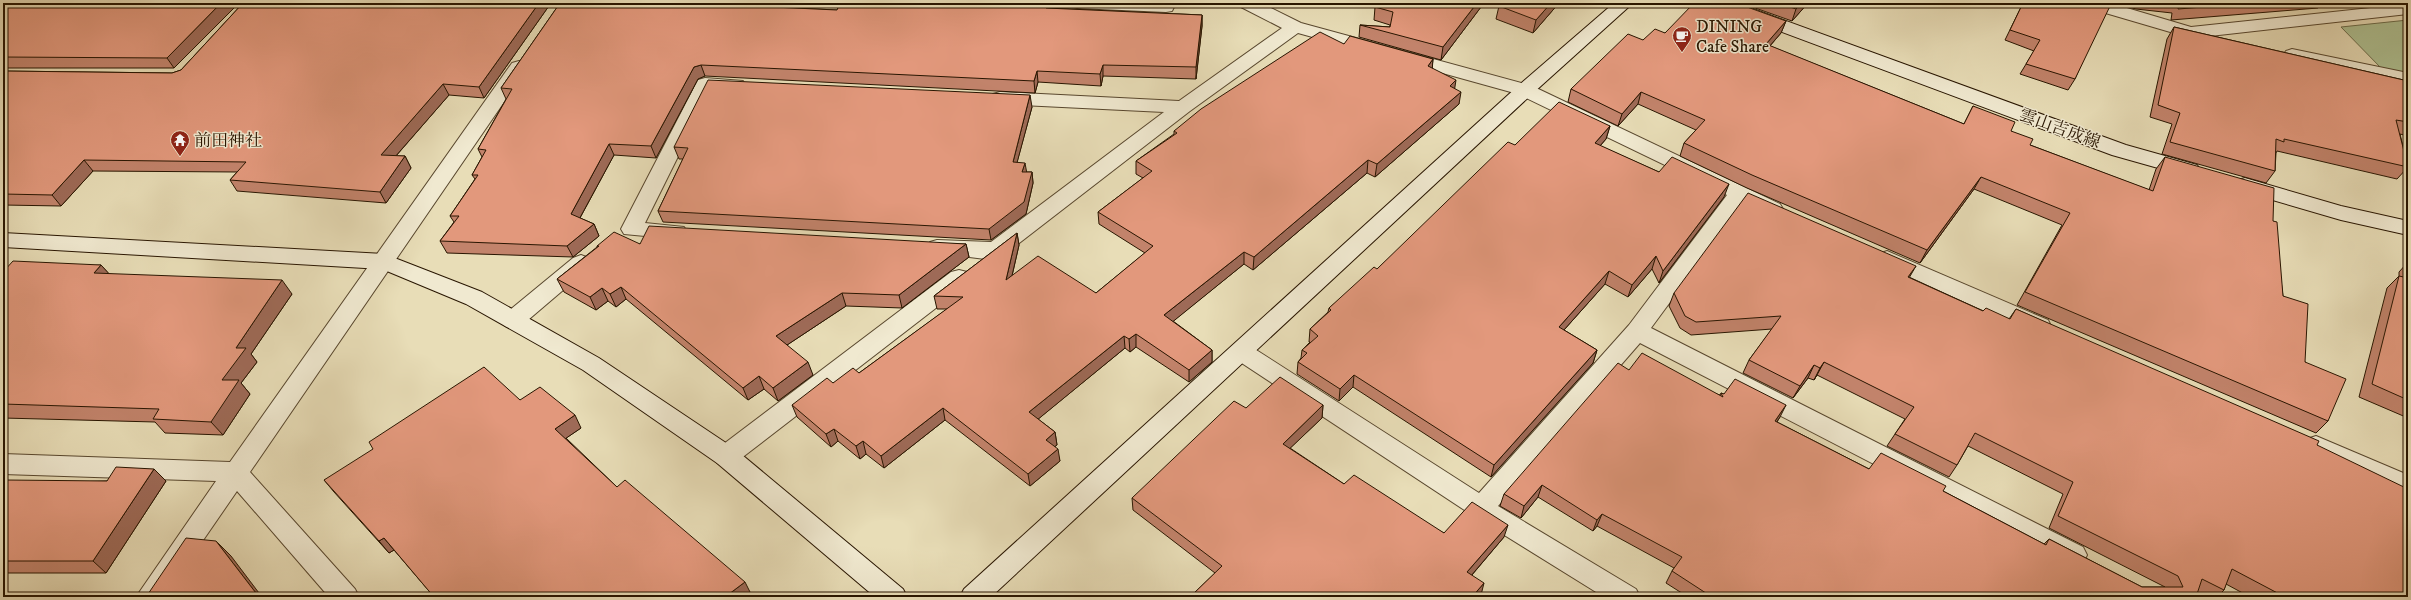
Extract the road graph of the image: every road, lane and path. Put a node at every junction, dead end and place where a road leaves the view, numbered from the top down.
1 (1077, 3) edge
2 (1167, 3) edge
3 (1247, 3) edge
4 (1624, 3) edge
5 (1721, 3) edge
6 (2091, 3) edge
7 (2408, 10) edge
8 (1295, 27) junction
9 (2188, 33) junction
10 (2241, 44) edge
11 (2271, 50) edge
12 (527, 55) edge
13 (2408, 79) edge
14 (753, 86) edge
15 (1525, 90) junction
16 (984, 97) edge
17 (1183, 107) junction
18 (1739, 194) junction
19 (1790, 216) edge
20 (2408, 228) edge
21 (631, 229) junction
22 (695, 233) edge
23 (3, 240) edge
24 (916, 246) edge
25 (996, 250) junction
26 (1870, 251) edge
27 (384, 262) junction
28 (513, 320) junction
29 (1637, 331) junction
30 (2059, 334) edge
31 (1242, 352) junction
32 (2299, 438) edge
33 (726, 456) junction
34 (3, 464) edge
35 (235, 472) junction
36 (2408, 486) edge
37 (1481, 508) junction
38 (2093, 564) edge
39 (149, 597) edge
40 (346, 597) edge
41 (894, 597) edge
42 (973, 597) edge
43 (1627, 597) edge

1 - 2 street
3 - 8 street
4 - 15 street
5 - 20 street, 雲山吉成線
6 - 9 street
7 - 9 street
8 - 15 street
8 - 17 street
9 - 10 street
11 - 13 street
12 - 27 street
14 - 21 street
15 - 18 street
15 - 31 street
16 - 17 street
17 - 25 street
18 - 19 street
18 - 29 street
21 - 22 street
21 - 28 street
23 - 27 street
24 - 25 street
25 - 33 street
26 - 30 street
27 - 28 street
27 - 35 street
28 - 33 street
29 - 37 street
29 - 38 street
31 - 37 street
31 - 42 street
32 - 36 street
33 - 41 street
34 - 35 street
35 - 39 street
35 - 40 street
37 - 43 street

